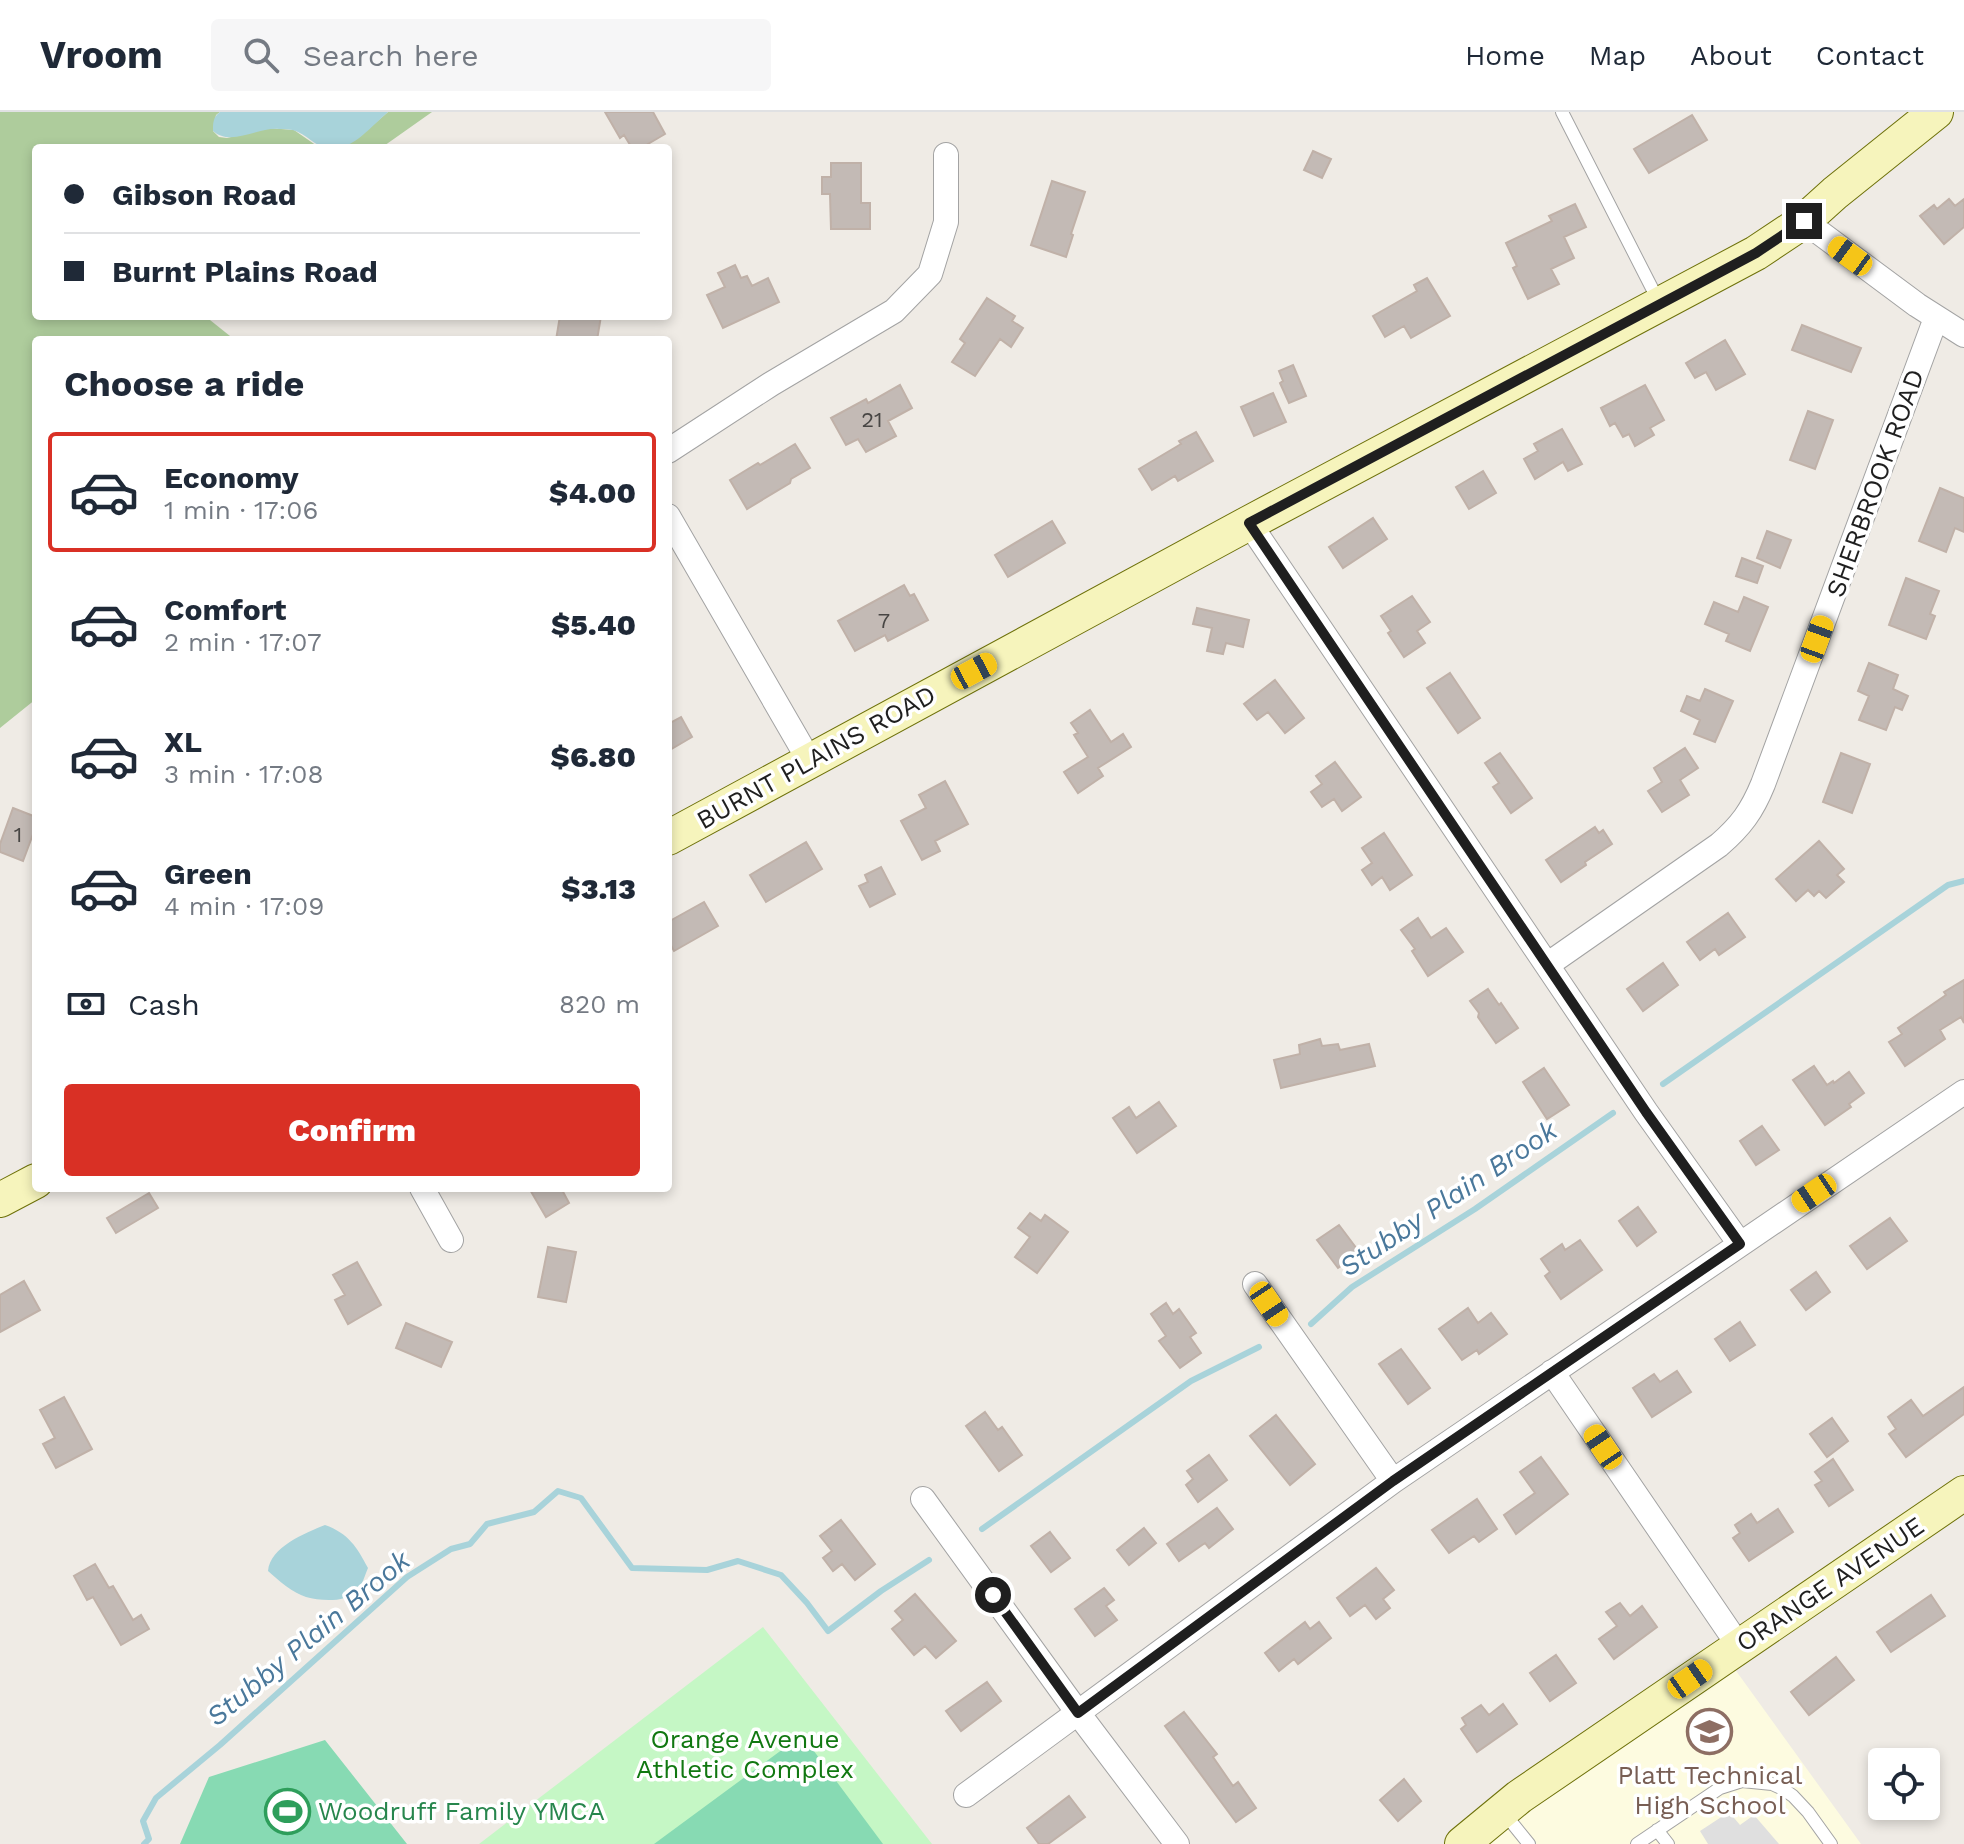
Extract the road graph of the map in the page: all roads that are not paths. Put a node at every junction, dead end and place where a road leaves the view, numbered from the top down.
1 (1562, 112) edge
2 (1936, 112) edge
3 (946, 155) dead end
4 (1804, 221) junction
5 (1660, 305) junction
6 (1936, 318) junction
7 (1964, 335) edge
8 (672, 448) edge
9 (672, 523) edge
10 (1249, 523) junction
11 (809, 760) junction
12 (672, 836) edge
13 (1547, 965) junction
14 (1964, 1092) edge
15 (32, 1183) edge
16 (424, 1192) edge
17 (0, 1200) edge
18 (451, 1240) dead end
19 (1740, 1244) junction
20 (1255, 1284) dead end
21 (1552, 1372) junction
22 (1393, 1481) junction
23 (1964, 1493) edge
24 (923, 1499) dead end
25 (1739, 1646) junction
26 (1078, 1713) junction
27 (966, 1795) dead end
28 (1502, 1810) junction
29 (1657, 1830) junction
30 (1177, 1844) edge
31 (1462, 1844) edge
32 (1529, 1844) edge
33 (1637, 1844) edge
34 (1668, 1844) edge
35 (1831, 1844) edge

1 - 5 lane
2 - 4 main road, BURNT PLAINS ROAD
3 - 8 street
4 - 5 main road, BURNT PLAINS ROAD
4 - 6 street
5 - 10 main road, BURNT PLAINS ROAD
6 - 7 street
6 - 13 street, SHERBROOK ROAD
9 - 11 street
10 - 11 main road, BURNT PLAINS ROAD
10 - 13 street
11 - 12 main road, BURNT PLAINS ROAD
13 - 19 street
14 - 19 street
15 - 17 main road
16 - 18 street
19 - 21 street
20 - 22 street
21 - 22 street
21 - 25 street
22 - 26 street
23 - 25 main road, ORANGE AVENUE
24 - 26 street
25 - 28 main road, ORANGE AVENUE
26 - 27 street
26 - 30 street
28 - 31 main road, ORANGE AVENUE
28 - 32 lane
29 - 33 lane
29 - 34 lane
29 - 35 lane

